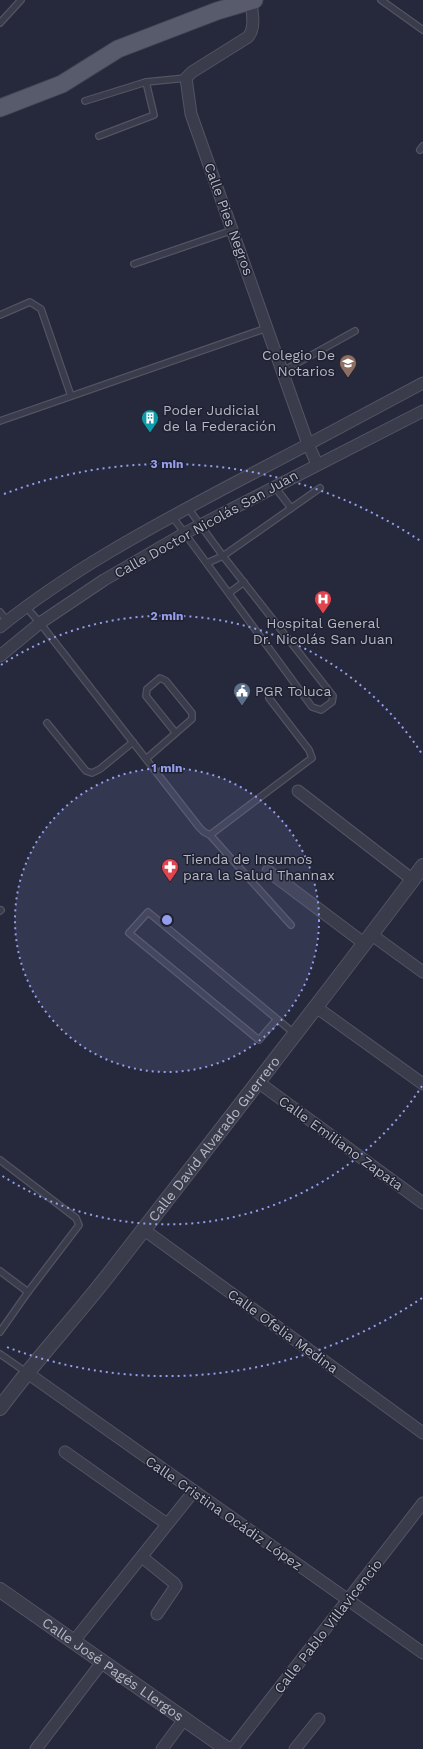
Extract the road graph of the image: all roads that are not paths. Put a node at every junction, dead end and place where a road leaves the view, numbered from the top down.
1 (21, 0) edge
2 (252, 0) edge
3 (381, 0) edge
4 (0, 23) edge
5 (423, 30) edge
6 (186, 78) junction
7 (146, 82) junction
8 (85, 101) dead end
9 (0, 108) edge
10 (99, 136) dead end
11 (232, 230) junction
12 (134, 264) dead end
13 (0, 315) edge
14 (268, 328) junction
15 (355, 332) dead end
16 (283, 371) junction
17 (423, 384) edge
18 (71, 396) junction
19 (423, 411) edge
20 (0, 421) edge
21 (308, 444) junction
22 (317, 464) junction
23 (275, 486) junction
24 (320, 488) dead end
25 (188, 508) junction
26 (291, 508) junction
27 (172, 516) junction
28 (200, 525) junction
29 (184, 534) junction
30 (223, 556) junction
31 (207, 563) junction
32 (244, 582) junction
33 (230, 593) junction
34 (26, 607) junction
35 (0, 612) edge
36 (40, 623) junction
37 (4, 624) edge
38 (0, 656) edge
39 (269, 698) dead end
40 (47, 723) dead end
41 (175, 732) junction
42 (133, 742) junction
43 (146, 758) junction
44 (298, 791) dead end
45 (210, 835) junction
46 (423, 866) edge
47 (268, 871) dead end
48 (413, 880) junction
49 (291, 925) dead end
50 (368, 940) junction
51 (423, 972) edge
52 (316, 1007) junction
53 (277, 1019) junction
54 (295, 1034) junction
55 (258, 1082) junction
56 (423, 1084) edge
57 (0, 1160) edge
58 (423, 1202) edge
59 (143, 1229) junction
60 (0, 1271) edge
61 (28, 1292) junction
62 (0, 1332) edge
63 (0, 1354) edge
64 (26, 1372) junction
65 (0, 1408) edge
66 (423, 1433) edge
67 (65, 1452) dead end
68 (194, 1491) junction
69 (423, 1503) edge
70 (166, 1524) junction
71 (142, 1557) junction
72 (0, 1590) edge
73 (348, 1600) junction
74 (157, 1614) dead end
75 (74, 1641) junction
76 (423, 1653) edge
77 (103, 1661) junction
78 (185, 1718) junction
79 (319, 1719) dead end
80 (36, 1749) edge
81 (162, 1749) edge
82 (227, 1749) edge
83 (232, 1749) edge
84 (295, 1749) edge

1 - 4 lane
2 - 6 street
2 - 9 main road
3 - 5 lane
6 - 7 lane
6 - 11 street, Calle Pies Negros
7 - 8 lane
7 - 10 lane
11 - 12 lane
11 - 14 street, Calle Pies Negros
13 - 18 lane
14 - 16 street, Calle Pies Negros
14 - 18 lane
15 - 16 lane
16 - 21 street, Calle Pies Negros
17 - 21 street, Calle Doctor Nicolás San Juan
18 - 20 lane
19 - 22 street, Calle Doctor Nicolás San Juan
21 - 22 street, Calle Pies Negros
21 - 25 street, Calle Doctor Nicolás San Juan
22 - 23 street, Calle Doctor Nicolás San Juan
23 - 26 lane
23 - 28 street, Calle Doctor Nicolás San Juan
24 - 26 lane
25 - 27 street, Calle Doctor Nicolás San Juan
25 - 28 lane
26 - 30 lane
27 - 29 lane
27 - 34 street, Calle Doctor Nicolás San Juan
28 - 29 street, Calle Doctor Nicolás San Juan
28 - 30 lane
29 - 31 lane
29 - 36 street, Calle Doctor Nicolás San Juan
30 - 31 lane
30 - 32 lane
31 - 33 lane
32 - 33 lane
32 - 33 lane
34 - 36 lane
34 - 37 street, Calle Doctor Nicolás San Juan
35 - 37 lane
36 - 38 street, Calle Doctor Nicolás San Juan
36 - 42 lane
39 - 45 lane
40 - 42 lane
41 - 41 lane
41 - 43 lane
42 - 43 lane
43 - 45 lane
44 - 48 street
45 - 49 lane
46 - 48 street, Calle David Alvarado Guerrero
47 - 50 street
48 - 50 street, Calle David Alvarado Guerrero
50 - 51 street
50 - 52 street, Calle David Alvarado Guerrero
52 - 54 street, Calle David Alvarado Guerrero
52 - 56 street
53 - 53 lane
53 - 54 lane
54 - 55 street, Calle David Alvarado Guerrero
55 - 58 street, Calle Emiliano Zapata
55 - 59 street, Calle David Alvarado Guerrero
57 - 61 lane
59 - 64 street, Calle David Alvarado Guerrero
59 - 66 street, Calle Ofelia Medina
60 - 61 lane
61 - 62 lane
63 - 64 lane
64 - 65 street, Calle David Alvarado Guerrero
64 - 68 street, Calle Cristina Ocádiz López
67 - 70 street
68 - 70 street
68 - 73 street, Calle Cristina Ocádiz López
69 - 73 street, Calle Pablo Villavicencio
70 - 71 street
71 - 74 street
71 - 75 street
72 - 75 street, Calle José Pagés Llergos
73 - 76 street, Calle Cristina Ocádiz López
73 - 83 street, Calle Pablo Villavicencio
75 - 77 street, Calle José Pagés Llergos
77 - 78 street, Calle José Pagés Llergos
77 - 80 street
78 - 81 street
78 - 82 street, Calle José Pagés Llergos
79 - 84 street

